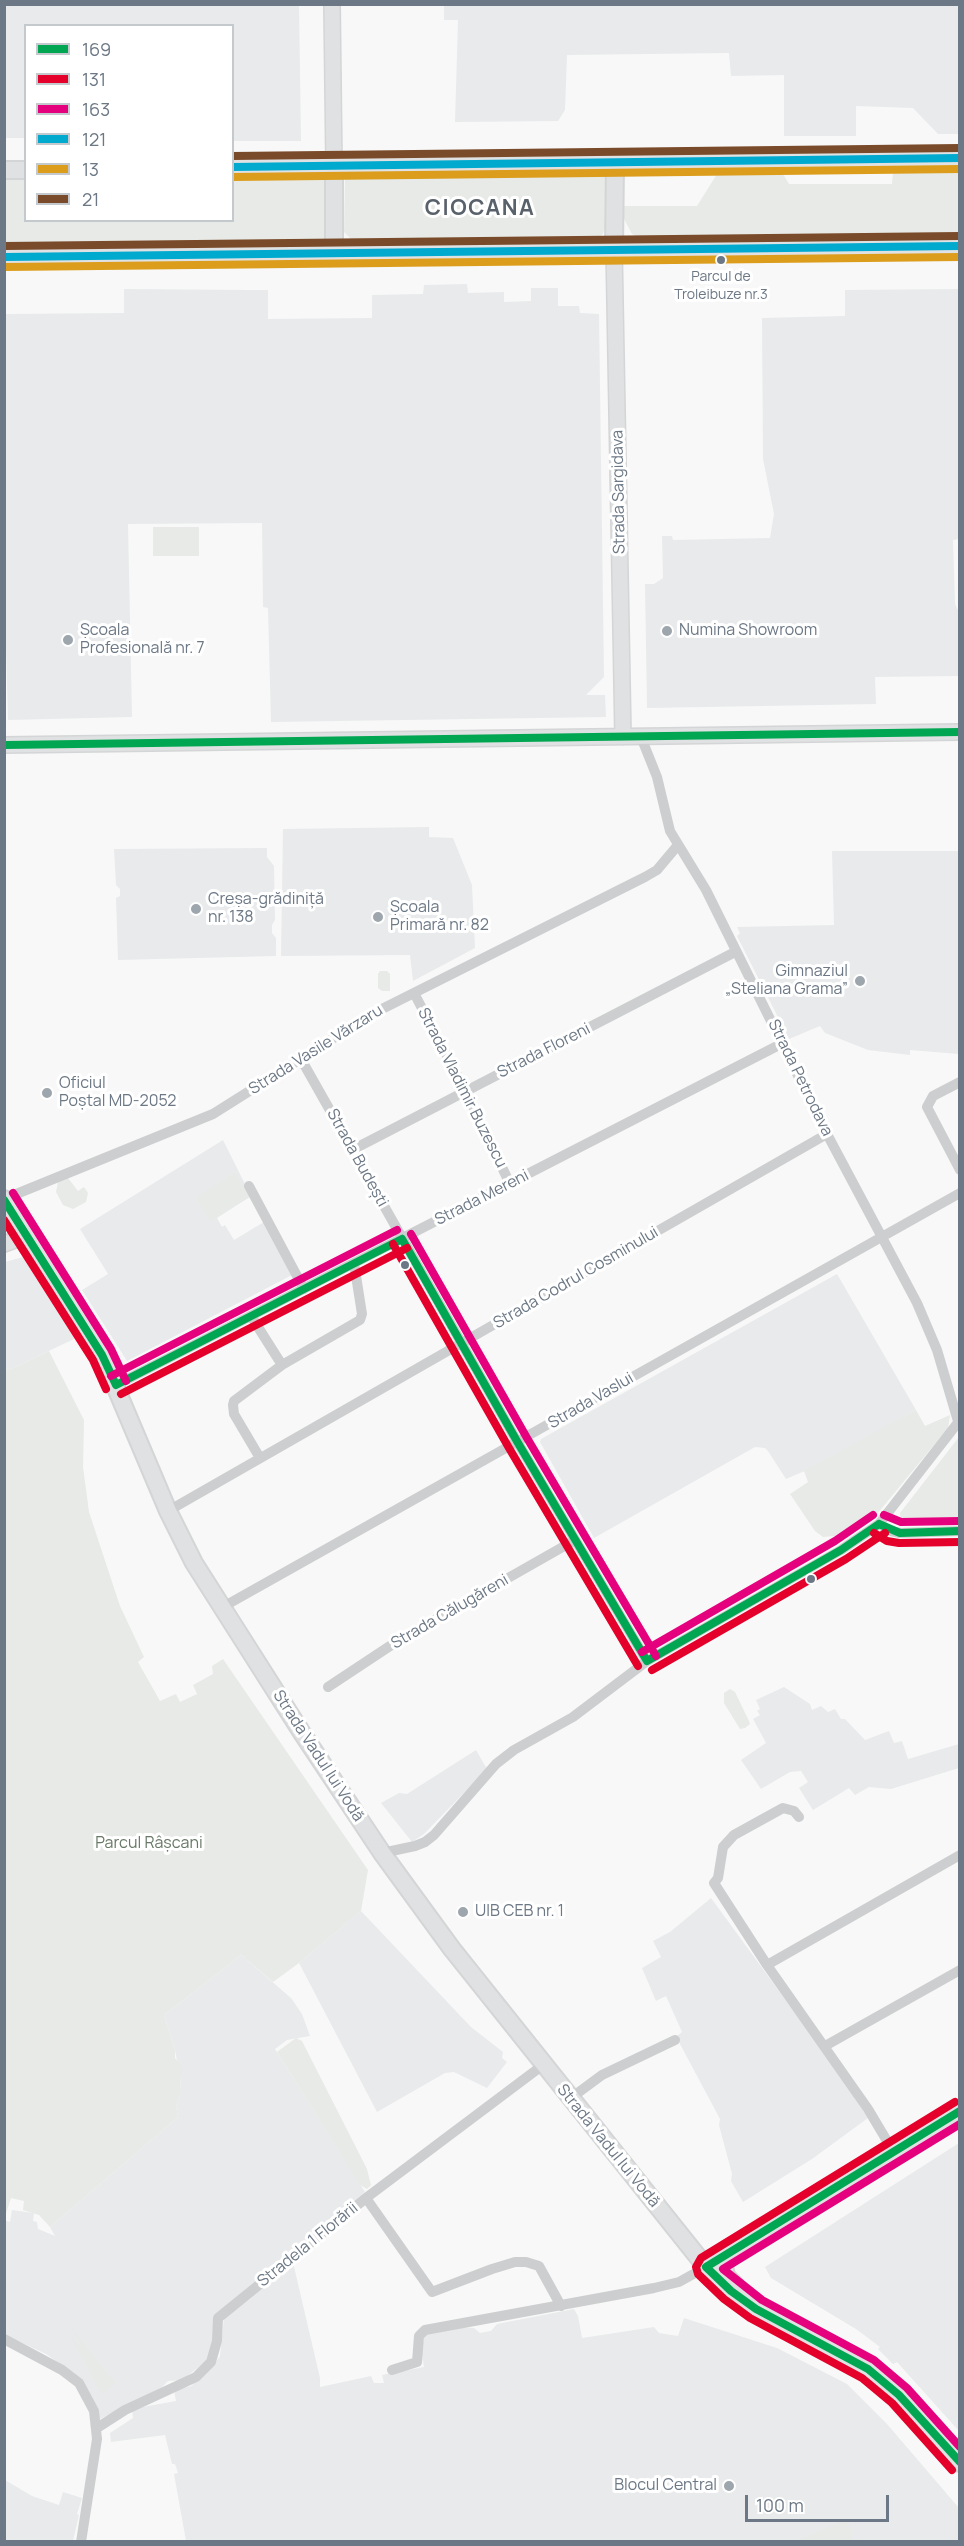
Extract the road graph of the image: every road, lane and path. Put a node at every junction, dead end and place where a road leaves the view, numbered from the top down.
1 (333, 4) edge
2 (960, 158) edge
3 (615, 164) junction
4 (234, 167) edge
5 (334, 167) junction
6 (4, 170) edge
7 (24, 170) edge
8 (960, 246) edge
9 (614, 248) junction
10 (334, 255) junction
11 (4, 257) edge
12 (960, 732) edge
13 (623, 737) junction
14 (641, 737) junction
15 (4, 745) edge
16 (678, 845) junction
17 (735, 952) junction
18 (414, 993) junction
19 (783, 1043) junction
20 (302, 1059) junction
21 (960, 1082) edge
22 (466, 1092) junction
23 (827, 1134) junction
24 (352, 1150) junction
25 (960, 1170) edge
26 (510, 1184) junction
27 (249, 1186) dead end
28 (960, 1193) edge
29 (4, 1199) edge
30 (28, 1235) junction
31 (881, 1236) junction
32 (402, 1239) junction
33 (4, 1244) edge
34 (354, 1263) junction
35 (304, 1289) junction
36 (251, 1316) junction
37 (462, 1343) junction
38 (282, 1365) junction
39 (116, 1385) junction
40 (959, 1420) edge
41 (518, 1443) junction
42 (260, 1458) junction
43 (168, 1511) junction
44 (879, 1524) junction
45 (960, 1531) edge
46 (575, 1540) junction
47 (221, 1608) junction
48 (647, 1661) junction
49 (328, 1687) dead end
50 (799, 1817) dead end
51 (382, 1853) junction
52 (960, 1855) edge
53 (767, 1965) junction
54 (960, 1970) edge
55 (675, 2040) dead end
56 (825, 2046) junction
57 (543, 2065) junction
58 (572, 2101) junction
59 (960, 2111) edge
60 (894, 2151) junction
61 (366, 2198) junction
62 (735, 2249) junction
63 (706, 2267) junction
64 (561, 2306) junction
65 (4, 2339) edge
66 (821, 2343) junction
67 (392, 2370) dead end
68 (97, 2428) junction
69 (960, 2463) edge
70 (81, 2541) edge

1 - 5 main road
2 - 3 main road
3 - 5 main road
3 - 9 main road
4 - 5 main road
5 - 10 main road
6 - 7 main road
8 - 9 main road
9 - 10 main road
9 - 13 main road, Strada Sargidava
10 - 11 main road
12 - 14 main road
13 - 14 main road
13 - 15 main road
14 - 16 street, Strada Petrodava
16 - 17 street, Strada Petrodava
16 - 18 street, Strada Vasile Vărzaru
17 - 19 street, Strada Petrodava
17 - 22 street, Strada Floreni
18 - 20 street, Strada Vasile Vărzaru
18 - 22 street, Strada Vladimir Buzescu
19 - 23 street, Strada Petrodava
19 - 26 street, Strada Mereni
20 - 24 street, Strada Budești
20 - 29 street, Strada Vasile Vărzaru
21 - 25 street
22 - 24 street, Strada Floreni
22 - 26 street, Strada Vladimir Buzescu
23 - 31 street, Strada Petrodava
23 - 37 street, Strada Codrul Cosminului
24 - 32 street, Strada Budești
26 - 32 street, Strada Mereni
27 - 35 street
28 - 31 street, Strada Vaslui
29 - 30 main road, Strada Vadul lui Vodă
30 - 33 main road
30 - 39 main road, Strada Vadul lui Vodă
31 - 40 street, Strada Petrodava
31 - 41 street, Strada Vaslui
32 - 34 street, Strada Mereni
32 - 37 street, Strada Budești
34 - 35 street, Strada Mereni
34 - 38 street
35 - 36 street, Strada Mereni
36 - 38 street
36 - 39 street, Strada Mereni
37 - 41 street, Strada Budești
37 - 42 street, Strada Codrul Cosminului
38 - 42 street
39 - 43 main road, Strada Vadul lui Vodă
40 - 44 street
41 - 46 street, Strada Budești
41 - 47 street, Strada Vaslui
42 - 43 street, Strada Codrul Cosminului
43 - 47 main road, Strada Vadul lui Vodă
44 - 45 street
44 - 48 street
46 - 48 street, Strada Budești
46 - 49 street, Strada Călugăreni
47 - 51 main road, Strada Vadul lui Vodă
48 - 51 street
50 - 53 street
51 - 57 main road, Strada Vadul lui Vodă
52 - 53 street
53 - 56 street
54 - 56 street
55 - 58 street
56 - 60 street
57 - 58 main road, Strada Vadul lui Vodă
57 - 61 street, Stradela 1 Florării
58 - 63 main road, Strada Vadul lui Vodă
59 - 60 main road
60 - 62 main road
61 - 64 street
61 - 68 street, Stradela 1 Florării
62 - 63 main road
62 - 66 main road
63 - 64 street
63 - 66 main road, Strada Vadul lui Vodă
64 - 67 street
65 - 68 street
66 - 69 main road, Strada Vadul lui Vodă
68 - 70 street

